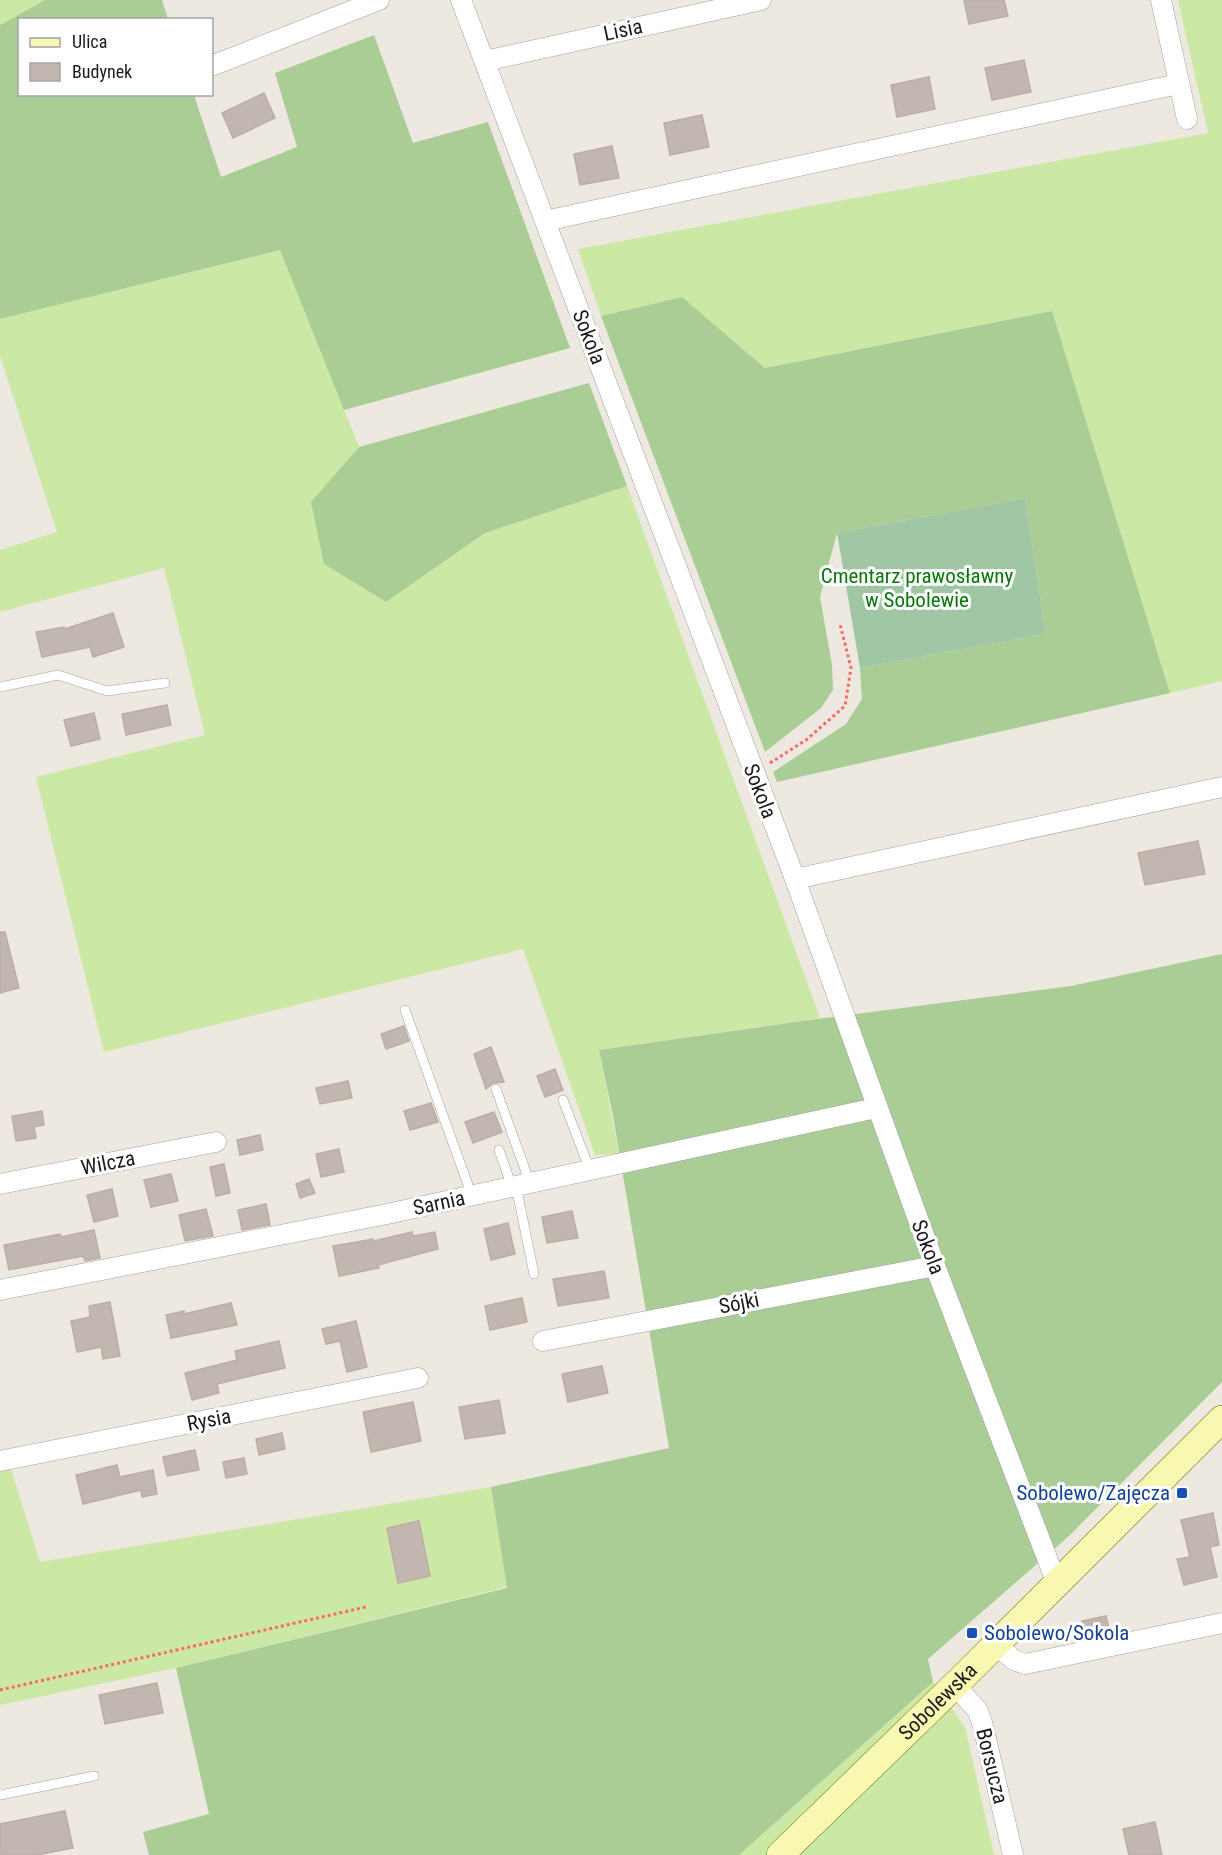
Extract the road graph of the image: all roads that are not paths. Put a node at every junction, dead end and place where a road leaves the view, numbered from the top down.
1 (379, 0) edge
2 (461, 0) edge
3 (761, 0) edge
4 (1161, 0) edge
5 (485, 61) junction
6 (214, 65) dead end
7 (1178, 84) junction
8 (1187, 119) dead end
9 (545, 221) junction
10 (165, 683) dead end
11 (0, 687) edge
12 (1222, 787) edge
13 (795, 879) junction
14 (405, 1010) dead end
15 (496, 1089) dead end
16 (563, 1100) dead end
17 (876, 1108) junction
18 (216, 1142) dead end
19 (500, 1150) dead end
20 (590, 1170) junction
21 (0, 1184) edge
22 (519, 1186) junction
23 (472, 1196) junction
24 (935, 1266) junction
25 (534, 1274) dead end
26 (0, 1290) edge
27 (543, 1341) dead end
28 (418, 1378) dead end
29 (1222, 1419) edge
30 (0, 1461) edge
31 (1057, 1584) junction
32 (1222, 1623) edge
33 (996, 1645) junction
34 (956, 1685) junction
35 (94, 1776) dead end
36 (0, 1795) edge
37 (780, 1855) edge
38 (1013, 1855) edge

1 - 6 street
2 - 5 street, Sokola
3 - 5 street, Lisia
4 - 7 street
5 - 9 street, Sokola
7 - 8 street
7 - 9 street
9 - 13 street, Sokola
10 - 11 lane
12 - 13 street
13 - 17 street, Sokola
14 - 23 lane
15 - 22 lane
16 - 20 lane
17 - 20 street, Sarnia
17 - 24 street, Sokola
18 - 21 street, Wilcza
19 - 22 lane
20 - 22 street, Sarnia
22 - 23 street, Sarnia
22 - 25 lane
23 - 26 street, Sarnia
24 - 27 street, Sójki
24 - 31 street, Sokola
28 - 30 street, Rysia
29 - 31 street, Sobolewska
31 - 33 street, Sobolewska
32 - 33 street
33 - 34 street, Sobolewska
34 - 37 street, Sobolewska
34 - 38 street, Borsucza
35 - 36 lane

